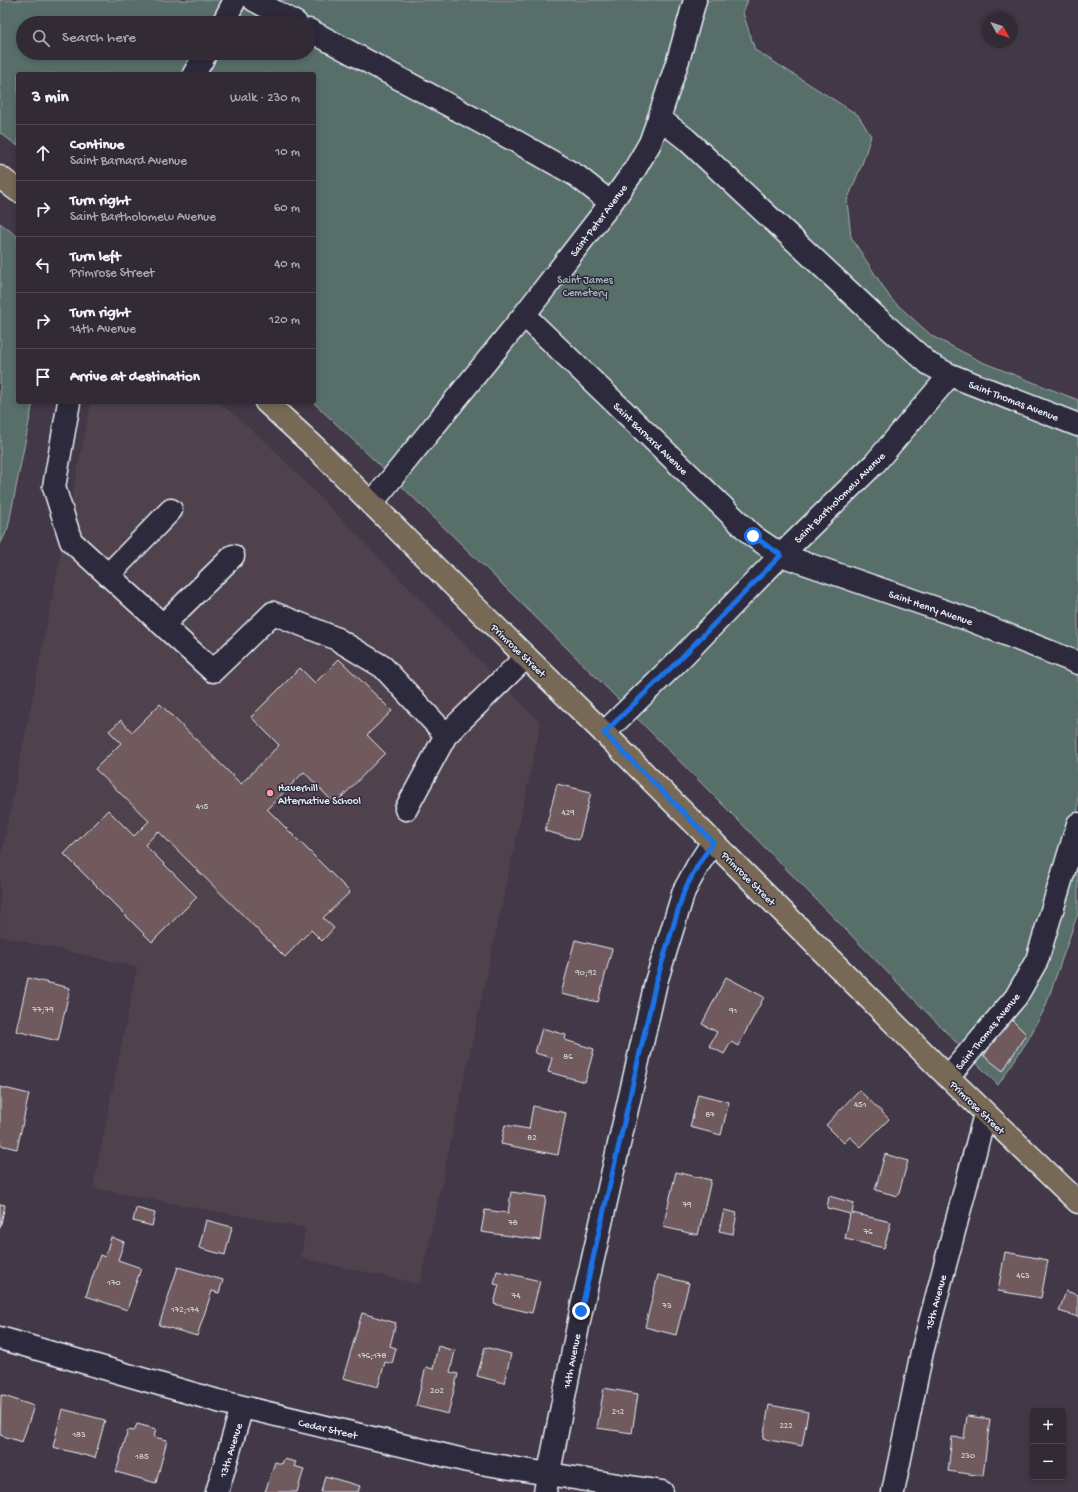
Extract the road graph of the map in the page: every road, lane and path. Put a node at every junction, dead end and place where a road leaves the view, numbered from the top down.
1 (235, 0) edge
2 (254, 0) edge
3 (695, 0) edge
4 (227, 16) edge
5 (283, 16) edge
6 (316, 34) edge
7 (202, 60) edge
8 (195, 72) edge
9 (659, 118) junction
10 (0, 177) edge
11 (16, 189) edge
12 (610, 204) junction
13 (524, 316) junction
14 (950, 375) junction
15 (69, 404) edge
16 (268, 404) edge
17 (1078, 425) edge
18 (371, 504) junction
19 (171, 510) dead end
20 (781, 555) junction
21 (233, 556) dead end
22 (108, 575) junction
23 (163, 625) junction
24 (526, 657) junction
25 (1078, 663) edge
26 (604, 733) junction
27 (446, 735) junction
28 (406, 809) dead end
29 (1078, 824) edge
30 (713, 842) junction
31 (948, 1077) junction
32 (985, 1114) junction
33 (1078, 1202) edge
34 (0, 1338) edge
35 (242, 1407) junction
36 (547, 1483) edge
37 (217, 1492) edge
38 (662, 1492) edge
39 (893, 1492) edge

1 - 4 street
2 - 5 street
3 - 9 street, Saint Peter Avenue
6 - 12 street
7 - 8 street
9 - 12 street, Saint Peter Avenue
9 - 14 street, Saint Thomas Avenue
10 - 11 main road
12 - 13 street, Saint Peter Avenue
13 - 18 street, Saint Peter Avenue
13 - 20 street, Saint Barnard Avenue
14 - 17 street, Saint Thomas Avenue
14 - 20 street, Saint Bartholomew Avenue
15 - 22 street
16 - 18 main road, Primrose Street
18 - 24 main road, Primrose Street
19 - 22 street
20 - 25 street, Saint Henry Avenue
20 - 26 street, Saint Bartholomew Avenue
21 - 23 street
22 - 23 street
23 - 27 street
24 - 26 main road, Primrose Street
24 - 27 street
26 - 30 main road, Primrose Street
27 - 28 street
29 - 31 street, Saint Thomas Avenue
30 - 31 main road, Primrose Street
30 - 36 street, 14th Avenue
31 - 32 main road, Primrose Street
32 - 33 main road, Primrose Street
32 - 39 street, 15th Avenue
34 - 35 street, Cedar Street
35 - 36 street, Cedar Street
35 - 37 street, 13th Avenue
36 - 38 street, Cedar Street

